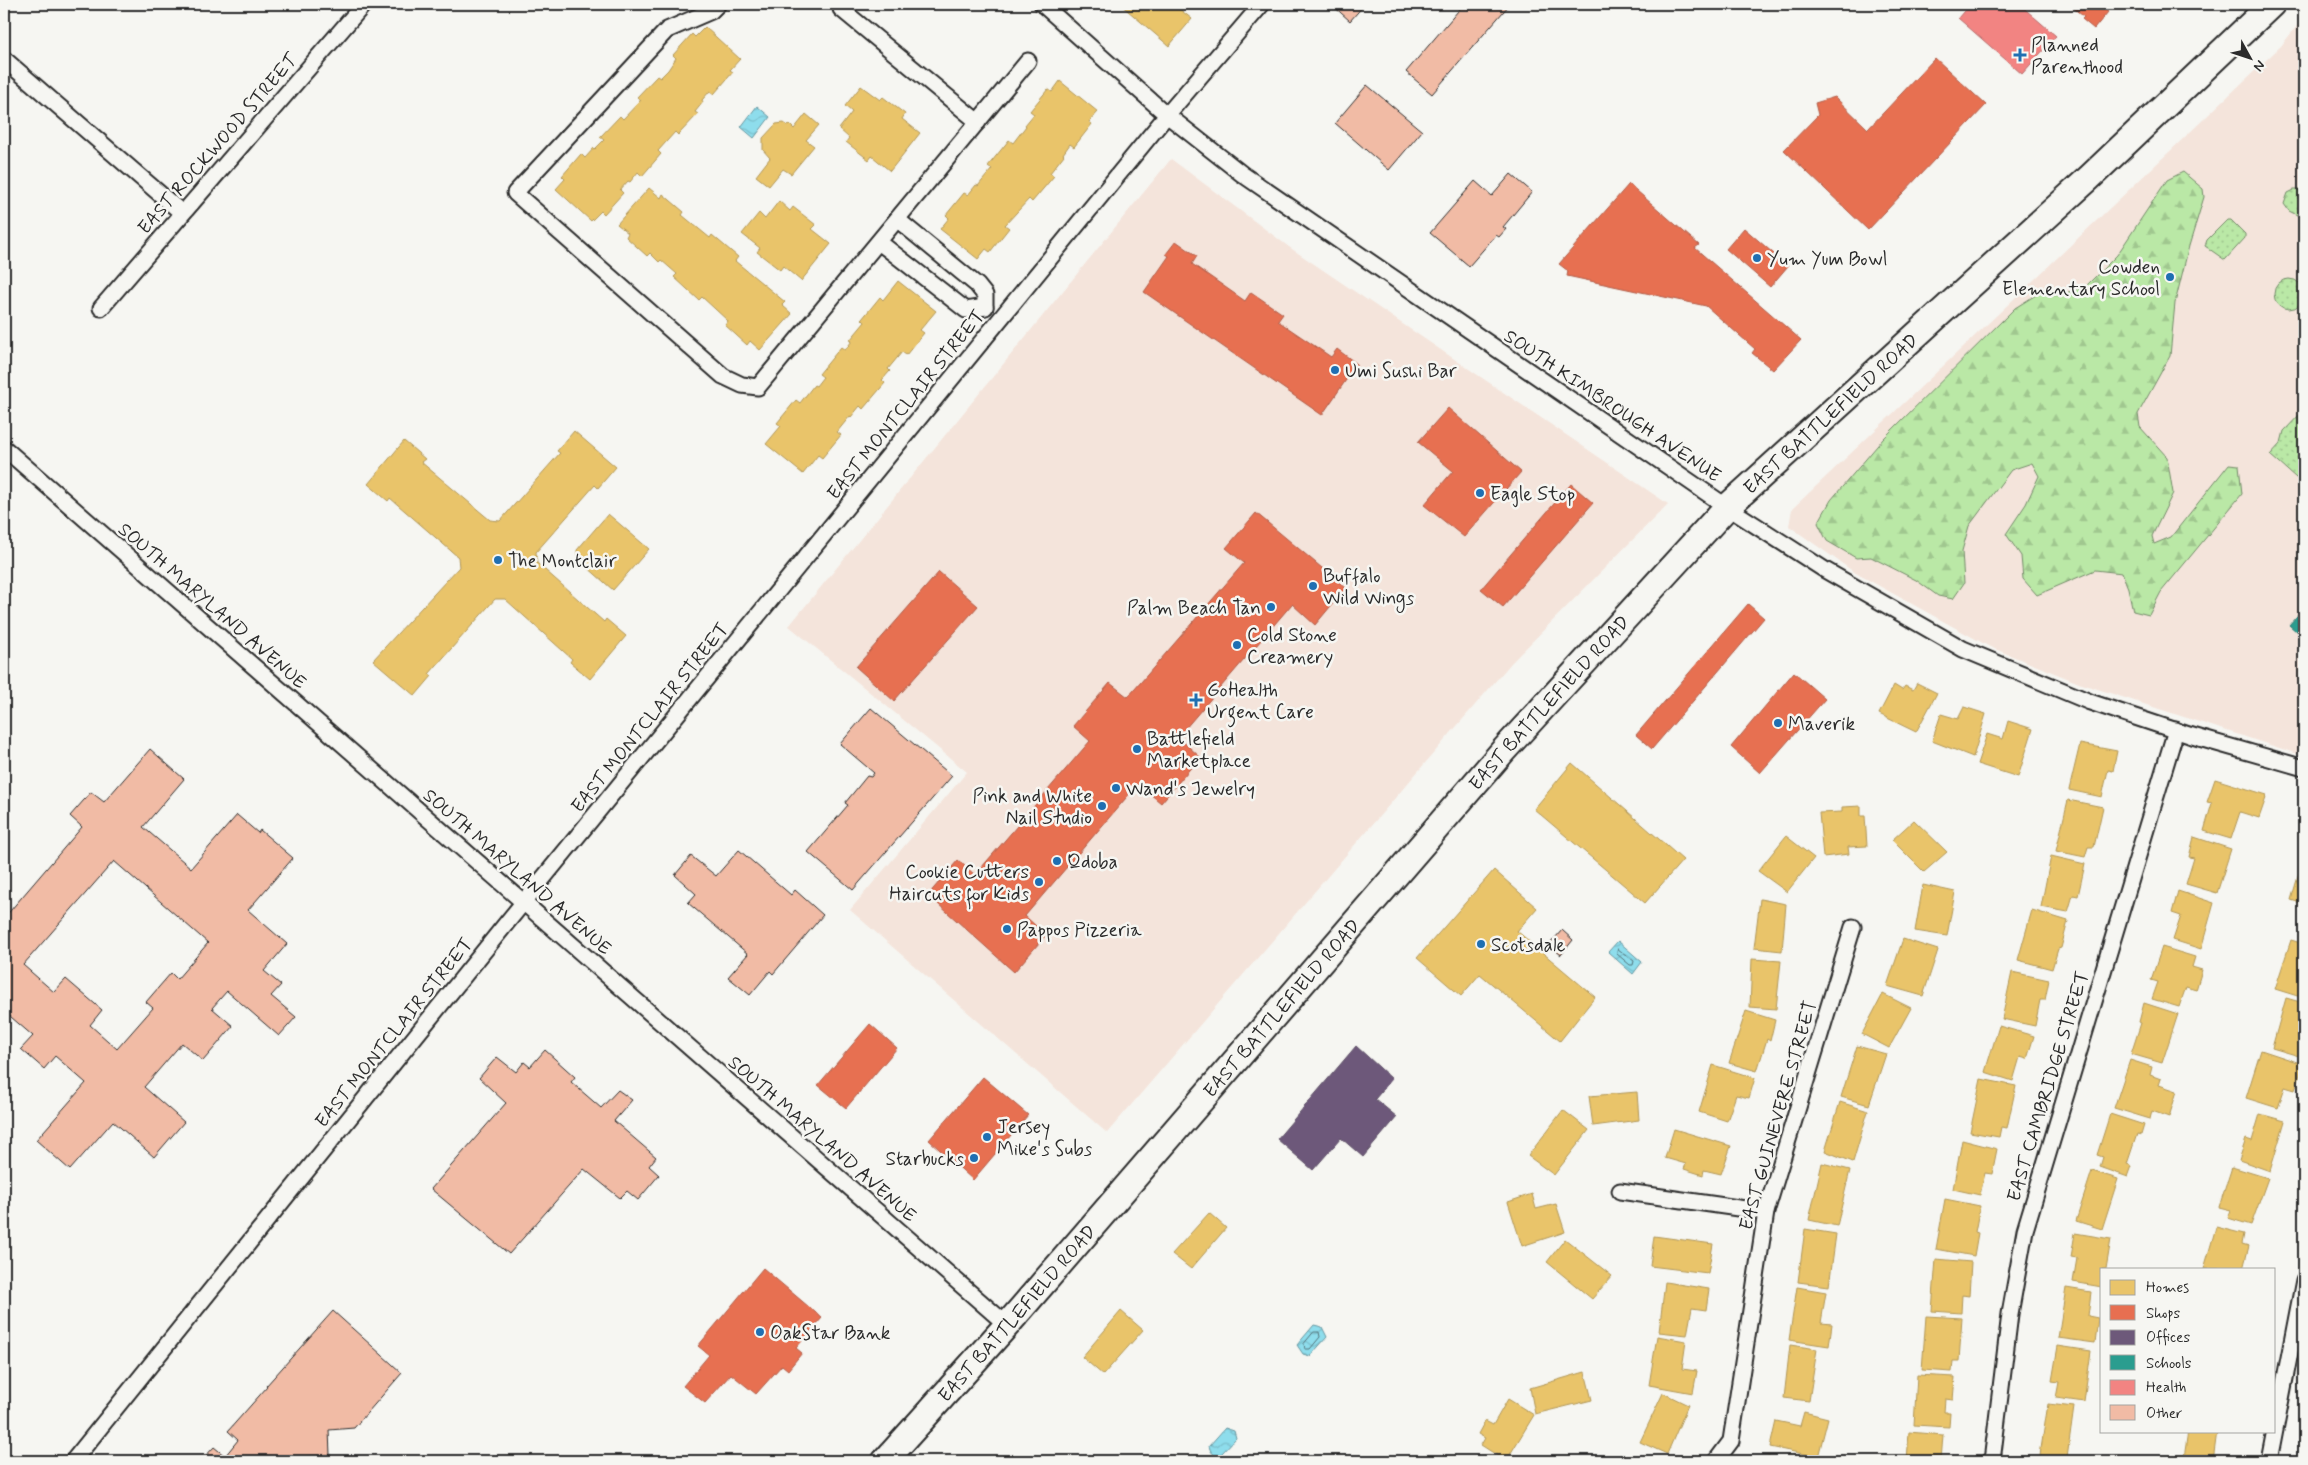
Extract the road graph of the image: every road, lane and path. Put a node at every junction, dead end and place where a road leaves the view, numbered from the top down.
1 (364, 4) edge
2 (718, 4) edge
3 (1042, 4) edge
4 (1262, 4) edge
5 (2272, 4) edge
6 (840, 6) edge
7 (4, 59) edge
8 (1028, 61) dead end
9 (1167, 115) junction
10 (978, 122) junction
11 (182, 213) junction
12 (898, 220) junction
13 (879, 242) junction
14 (985, 307) junction
15 (101, 308) dead end
16 (1001, 318) junction
17 (4, 448) edge
18 (1726, 507) junction
19 (2176, 730) junction
20 (2304, 768) edge
21 (524, 902) junction
22 (1853, 927) dead end
23 (1620, 1191) dead end
24 (1766, 1212) junction
25 (2304, 1280) edge
26 (1007, 1325) junction
27 (2276, 1429) edge
28 (2275, 1432) edge
29 (72, 1461) edge
30 (885, 1461) edge
31 (1716, 1461) edge
32 (1992, 1461) edge
33 (2270, 1461) edge

1 - 11 street, EAST ROCKWOOD STREET
2 - 13 street
3 - 9 street, SOUTH KIMBROUGH AVENUE
4 - 9 street, EAST MONTCLAIR STREET
5 - 18 main road, EAST BATTLEFIELD ROAD
6 - 10 street
7 - 11 street
8 - 10 street
9 - 16 street, EAST MONTCLAIR STREET
9 - 18 street, SOUTH KIMBROUGH AVENUE
10 - 12 street
11 - 15 street, EAST ROCKWOOD STREET
12 - 13 street
12 - 14 street
13 - 14 street
14 - 16 street
16 - 21 street, EAST MONTCLAIR STREET
17 - 21 street, SOUTH MARYLAND AVENUE
18 - 19 street, SOUTH KIMBROUGH AVENUE
18 - 26 main road, EAST BATTLEFIELD ROAD
19 - 20 street, SOUTH KIMBROUGH AVENUE
19 - 32 street, EAST CAMBRIDGE STREET
21 - 26 street, SOUTH MARYLAND AVENUE
21 - 29 street, EAST MONTCLAIR STREET
22 - 24 street, EAST GUINEVERE STREET
23 - 24 street
24 - 31 street, EAST GUINEVERE STREET
25 - 27 street
26 - 30 main road, EAST BATTLEFIELD ROAD
28 - 33 street

